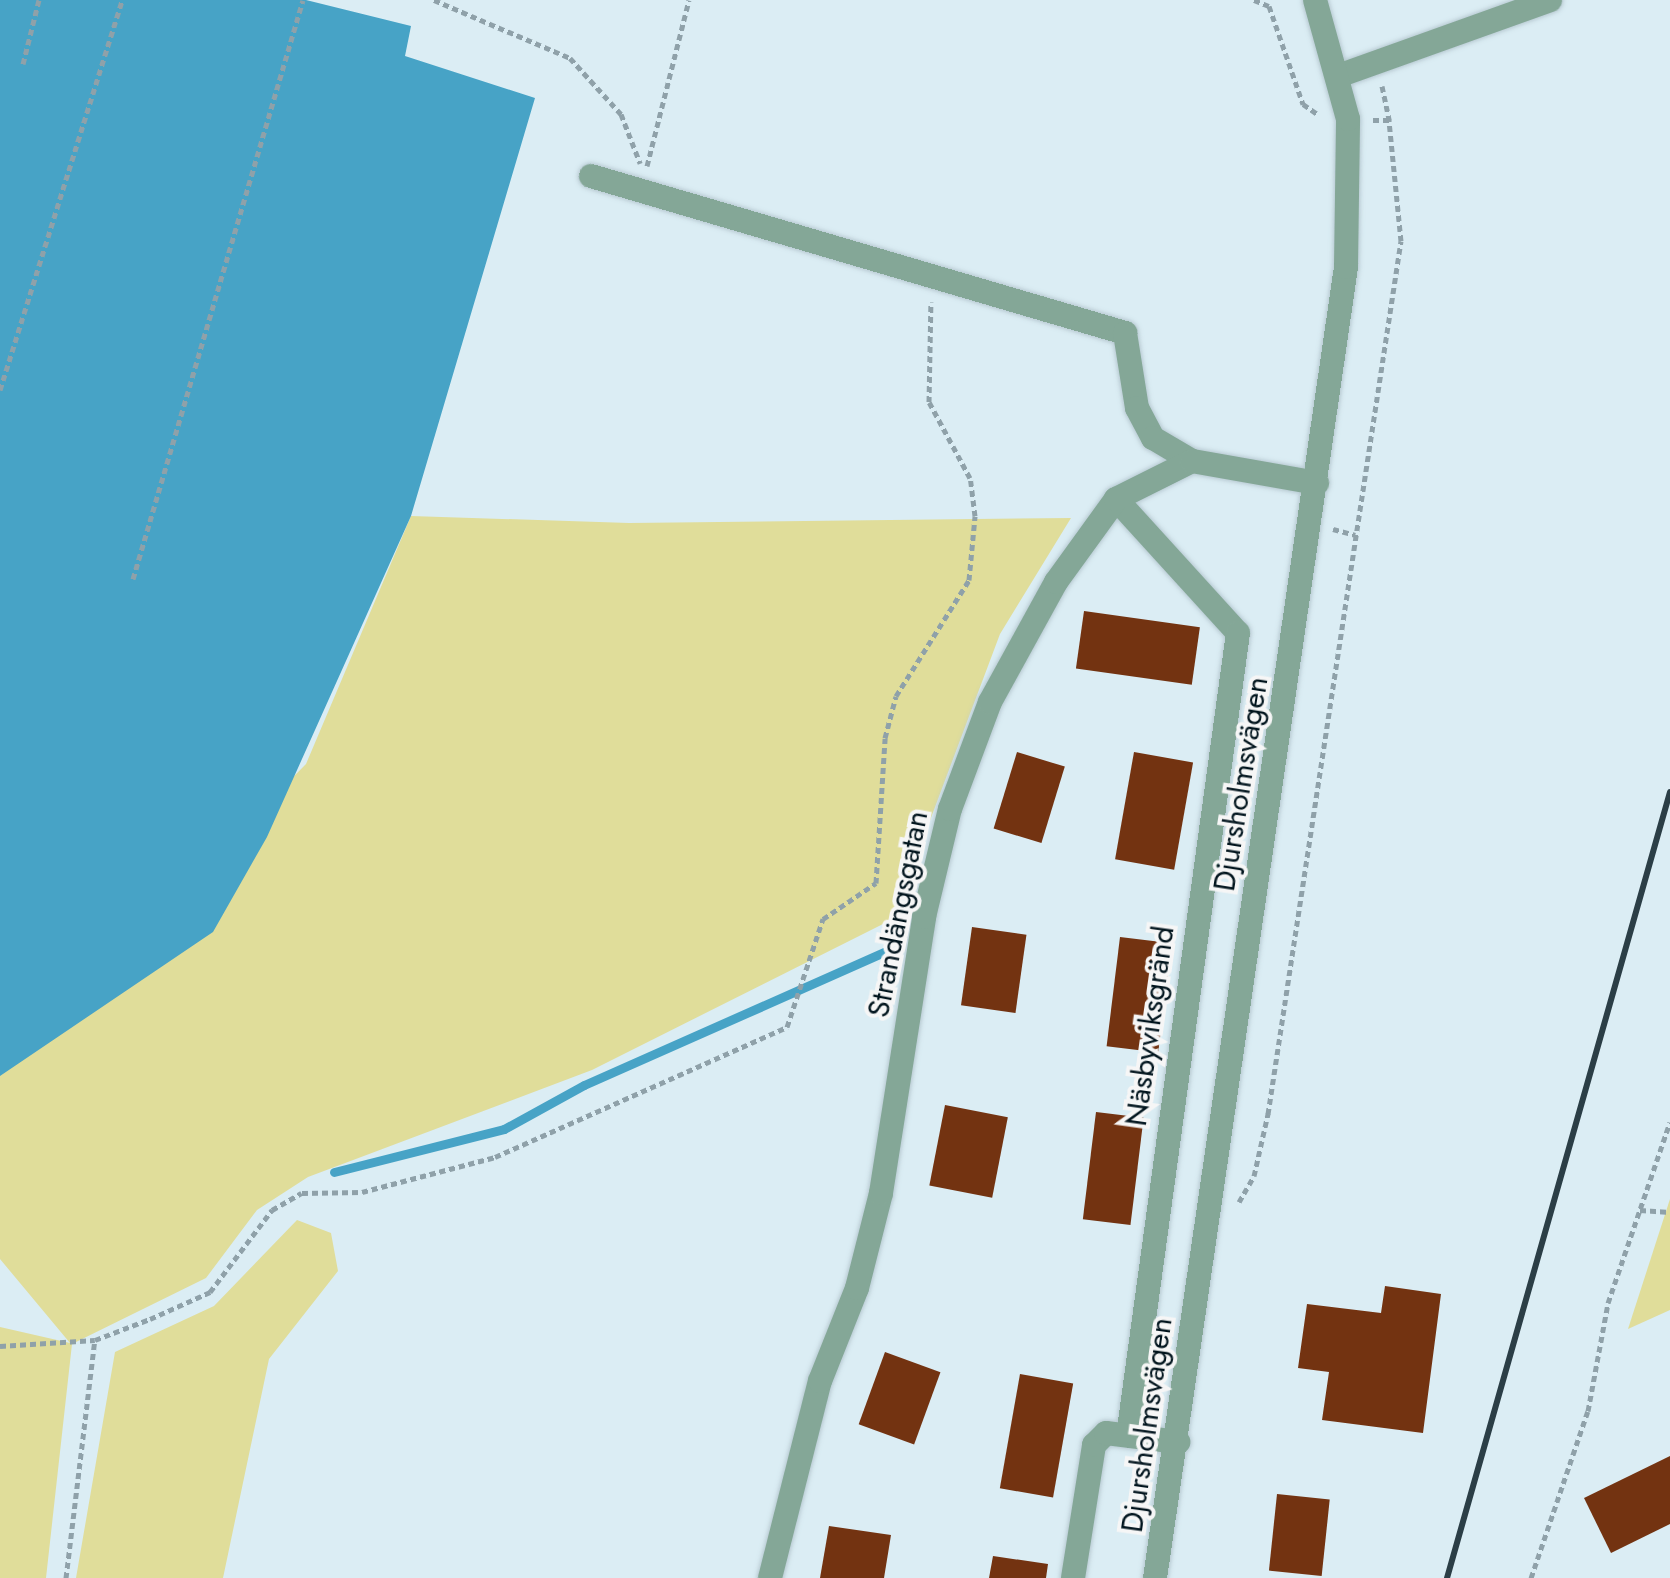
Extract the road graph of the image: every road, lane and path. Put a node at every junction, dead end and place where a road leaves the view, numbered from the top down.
1 (39, 0) edge
2 (122, 0) edge
3 (303, 0) edge
4 (434, 0) edge
5 (1254, 0) edge
6 (1315, 0) edge
7 (1550, 0) edge
8 (23, 64) dead end
9 (1378, 66) junction
10 (1341, 75) junction
11 (1348, 119) junction
12 (1389, 120) junction
13 (644, 175) dead end
14 (591, 176) dead end
15 (0, 390) edge
16 (1192, 461) junction
17 (1317, 483) junction
18 (1116, 499) junction
19 (975, 516) dead end
20 (133, 579) dead end
21 (1670, 1122) edge
22 (1640, 1210) junction
23 (1233, 1212) dead end
24 (1670, 1212) edge
25 (95, 1340) junction
26 (0, 1346) edge
27 (1128, 1436) junction
28 (1178, 1442) junction
29 (66, 1578) edge
30 (770, 1578) edge
31 (1073, 1578) edge
32 (1155, 1578) edge
33 (1531, 1578) edge

1 - 8 path
2 - 15 path
3 - 20 path
4 - 13 path
5 - 11 path
6 - 10 street, Djursholmsvägen
7 - 9 street
9 - 10 street
9 - 12 path
10 - 11 street, Djursholmsvägen
11 - 12 path
11 - 17 street, Djursholmsvägen
12 - 23 path
14 - 16 street
16 - 17 street
16 - 18 street, Strandängsgatan
17 - 28 street, Djursholmsvägen
18 - 27 street, Näsbyviksgränd
18 - 30 street, Strandängsgatan
19 - 25 path
21 - 22 path
22 - 24 path
22 - 33 path
25 - 26 path
25 - 29 path
27 - 28 street
27 - 31 street
28 - 32 street, Djursholmsvägen

